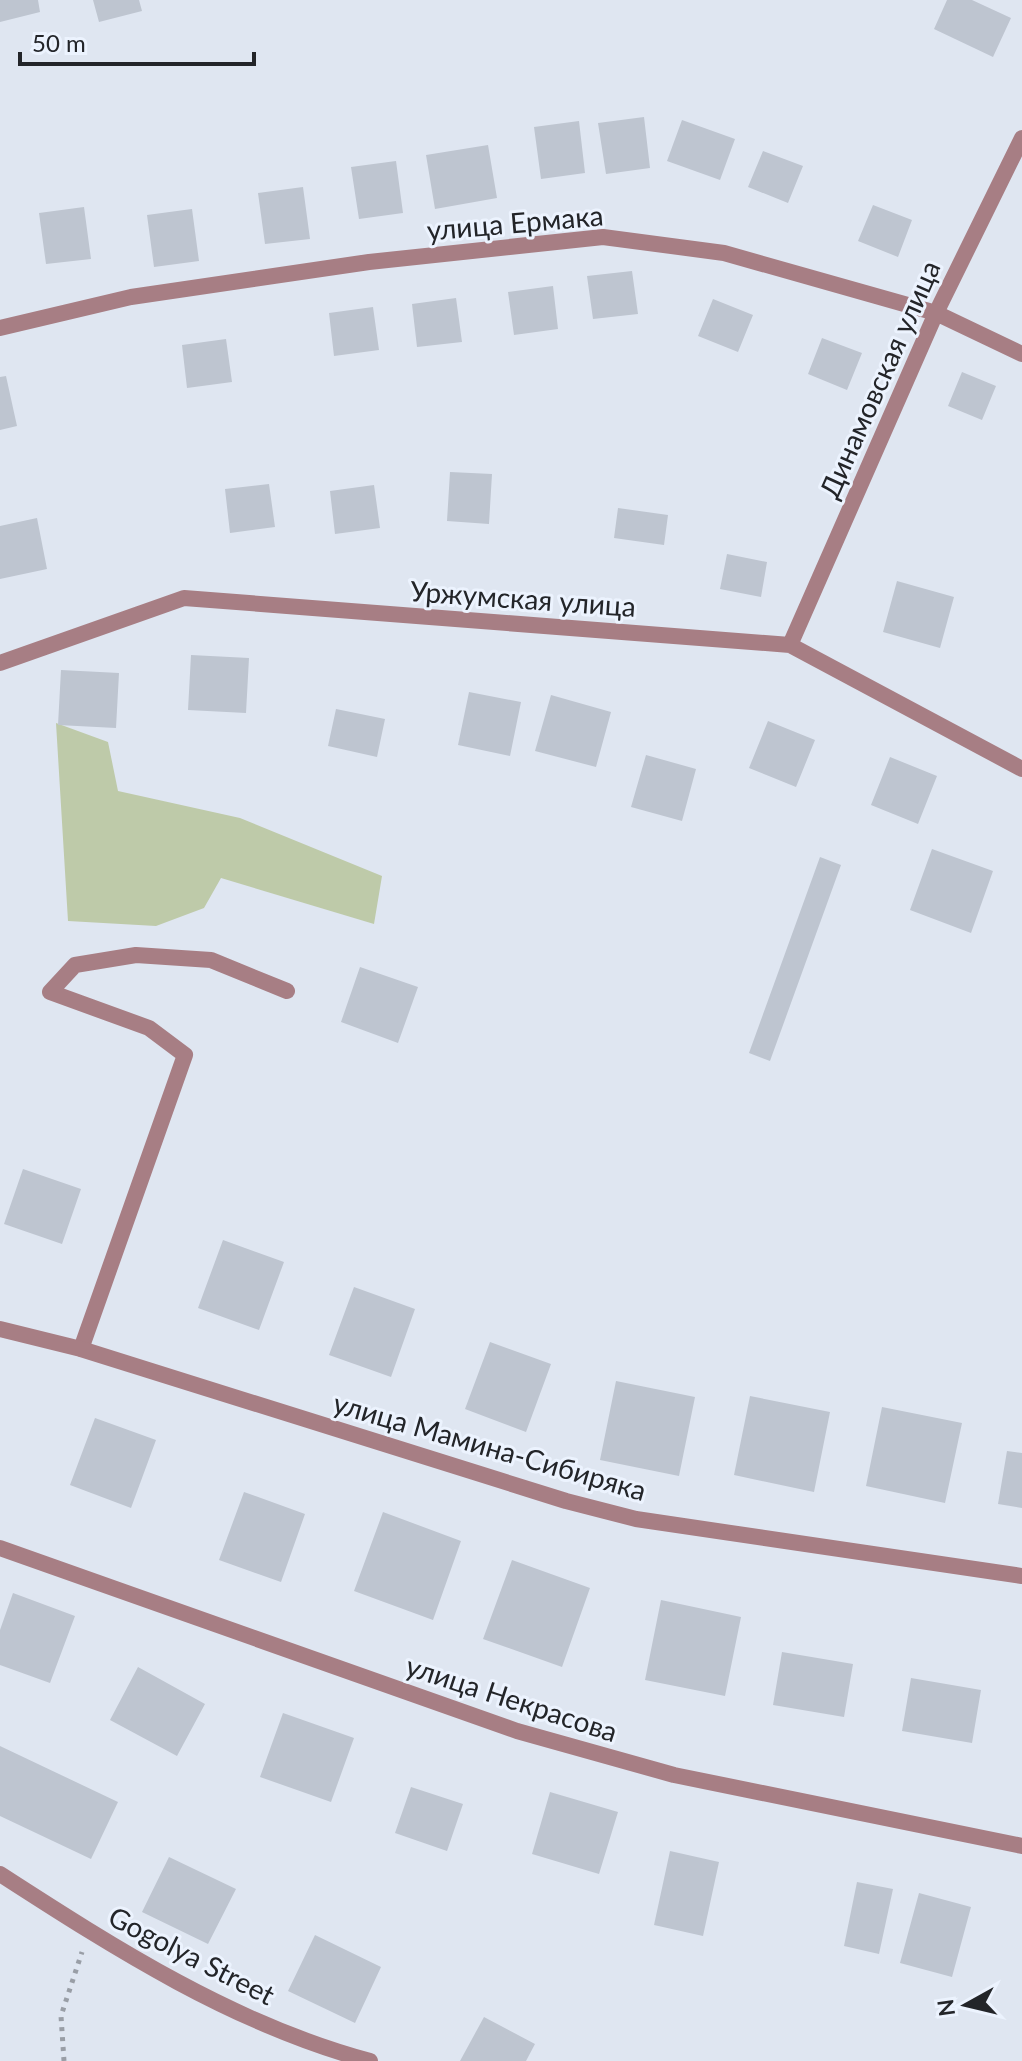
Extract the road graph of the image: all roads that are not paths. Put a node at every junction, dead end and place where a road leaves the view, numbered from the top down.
1 (1022, 138) edge
2 (936, 313) junction
3 (0, 328) edge
4 (1022, 354) edge
5 (790, 645) junction
6 (0, 663) edge
7 (1022, 769) edge
8 (287, 991) dead end
9 (0, 1329) edge
10 (81, 1349) junction
11 (0, 1548) edge
12 (1022, 1576) edge
13 (1022, 1846) edge
14 (0, 1874) edge
15 (370, 2061) edge

1 - 2 street, Динамовская улица
2 - 3 street, улица Ермака
2 - 4 street, улица Ермака
2 - 5 street, Динамовская улица
5 - 6 street, Уржумская улица
5 - 7 street, Уржумская улица
8 - 10 street
9 - 10 street, улица Мамина-Сибиряка
10 - 12 street, улица Мамина-Сибиряка
11 - 13 street, улица Некрасова
14 - 15 street, Gogolya Street

